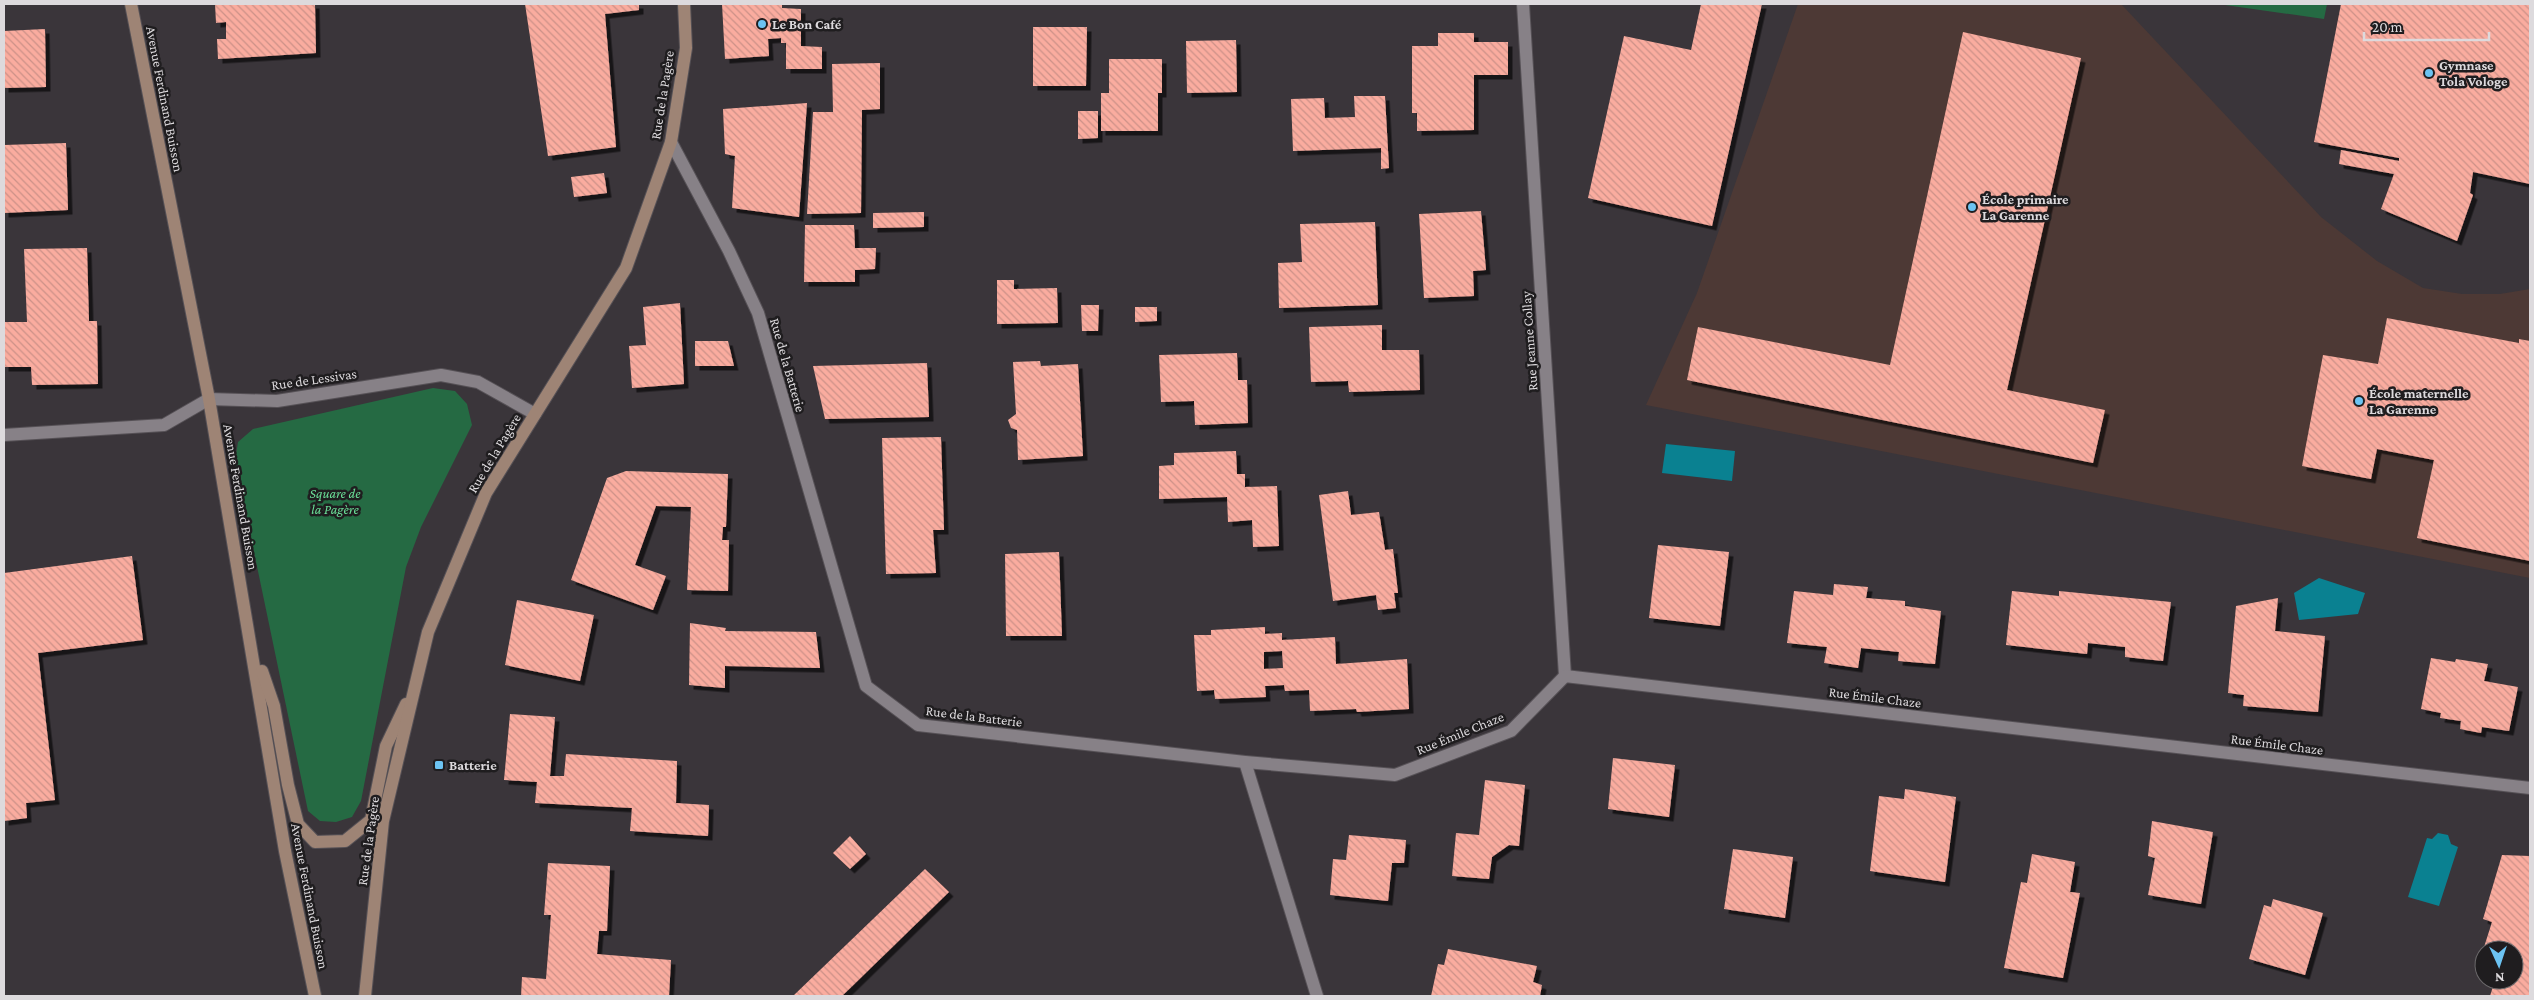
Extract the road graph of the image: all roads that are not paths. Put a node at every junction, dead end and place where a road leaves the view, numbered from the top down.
1 (132, 4) edge
2 (684, 4) edge
3 (1523, 4) edge
4 (671, 142) junction
5 (209, 399) junction
6 (535, 414) junction
7 (4, 435) edge
8 (250, 635) junction
9 (1565, 676) junction
10 (417, 682) junction
11 (1244, 762) junction
12 (2530, 788) edge
13 (315, 996) edge
14 (365, 996) edge
15 (1317, 996) edge

1 - 5 street, Avenue Ferdinand Buisson
2 - 4 street, Rue de la Pagère
3 - 9 street, Rue Jeanne Collay
4 - 6 street, Rue de la Pagère
4 - 11 street, Rue de la Batterie
5 - 6 street, Rue de Lessivas
5 - 7 street
5 - 8 street, Avenue Ferdinand Buisson
6 - 10 street, Rue de la Pagère
8 - 10 street
8 - 13 street, Avenue Ferdinand Buisson
9 - 11 street, Rue Émile Chaze
9 - 12 street, Rue Émile Chaze
10 - 14 street, Rue de la Pagère
11 - 15 street

